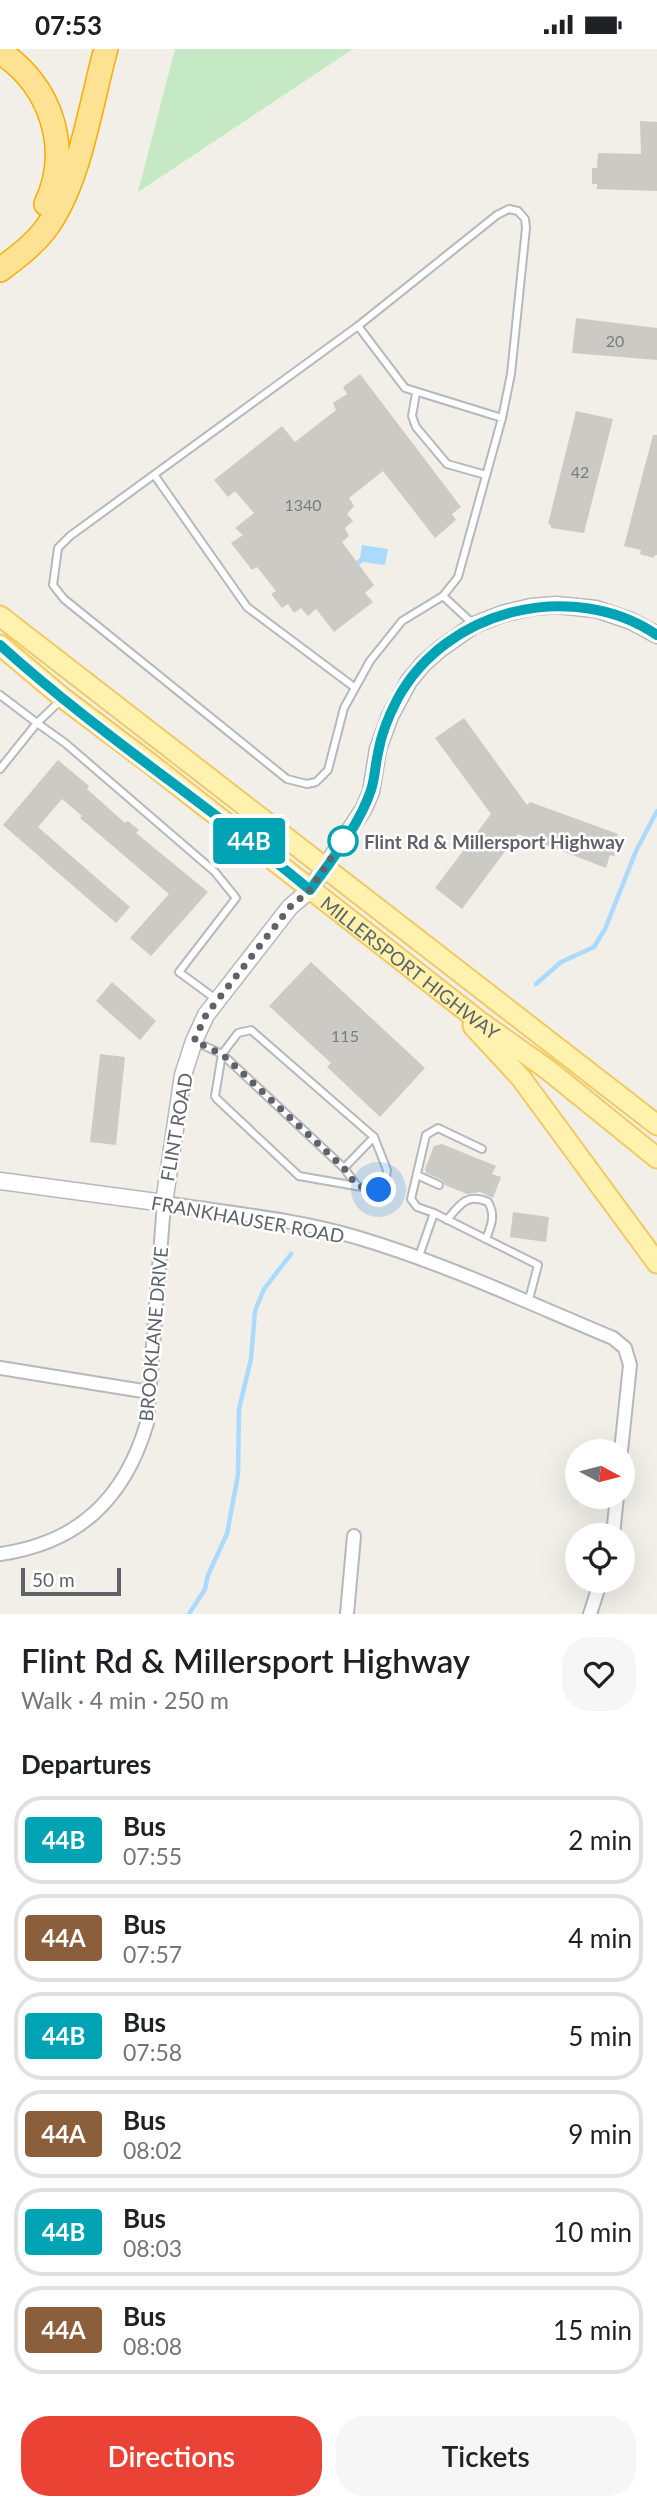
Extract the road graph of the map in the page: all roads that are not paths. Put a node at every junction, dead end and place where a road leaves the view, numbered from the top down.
1 (106, 49) edge
2 (0, 52) edge
3 (0, 253) edge
4 (0, 270) edge
5 (358, 326) junction
6 (416, 393) junction
7 (502, 418) junction
8 (486, 475) junction
9 (155, 476) junction
10 (443, 596) junction
11 (0, 616) edge
12 (474, 625) junction
13 (657, 635) edge
14 (0, 645) edge
15 (354, 687) junction
16 (0, 695) edge
17 (62, 698) junction
18 (37, 723) junction
19 (0, 769) edge
20 (324, 869) junction
21 (310, 890) junction
22 (445, 994) junction
23 (218, 1000) junction
24 (194, 1041) junction
25 (222, 1054) junction
26 (657, 1125) edge
27 (374, 1137) junction
28 (482, 1149) dead end
29 (657, 1158) edge
30 (344, 1168) junction
31 (417, 1175) junction
32 (0, 1181) edge
33 (439, 1185) dead end
34 (357, 1186) junction
35 (163, 1203) junction
36 (434, 1213) junction
37 (447, 1220) junction
38 (486, 1239) junction
39 (418, 1259) junction
40 (657, 1263) edge
41 (528, 1303) junction
42 (0, 1368) edge
43 (149, 1392) junction
44 (622, 1439) edge
45 (354, 1536) dead end
46 (0, 1554) edge
47 (597, 1593) edge
48 (347, 1614) edge
49 (590, 1614) edge

1 - 4 highway
2 - 3 highway
5 - 6 lane
5 - 7 lane
5 - 9 lane
6 - 7 lane
6 - 8 lane
7 - 8 lane
8 - 10 lane
9 - 15 lane
9 - 15 lane
10 - 12 lane
10 - 15 lane
11 - 20 main road, MILLERSPORT HIGHWAY
12 - 13 street, FLINT ROAD
12 - 20 street, FLINT ROAD
14 - 17 main road, MILLERSPORT HIGHWAY
16 - 18 lane
17 - 18 lane
17 - 21 main road, MILLERSPORT HIGHWAY
18 - 19 lane
18 - 23 lane
20 - 21 street, FLINT ROAD
20 - 26 main road, MILLERSPORT HIGHWAY
21 - 22 main road, MILLERSPORT HIGHWAY
21 - 23 street, FLINT ROAD
22 - 29 main road, MILLERSPORT HIGHWAY
22 - 40 main road
23 - 24 street, FLINT ROAD
24 - 25 lane
24 - 35 street, FLINT ROAD
25 - 27 lane
25 - 30 lane
25 - 34 lane
27 - 30 lane
27 - 34 lane
28 - 31 lane
30 - 34 lane
31 - 33 lane
31 - 36 lane
32 - 35 street, FRANKHAUSER ROAD
35 - 39 street, FRANKHAUSER ROAD
35 - 43 street, BROOKLANE DRIVE
36 - 37 lane
36 - 39 lane
37 - 38 lane
37 - 38 lane
38 - 41 lane
39 - 41 street, FRANKHAUSER ROAD
41 - 44 street, FRANKHAUSER ROAD
42 - 43 street
43 - 46 street, BROOKLANE DRIVE
45 - 48 street
47 - 49 street

